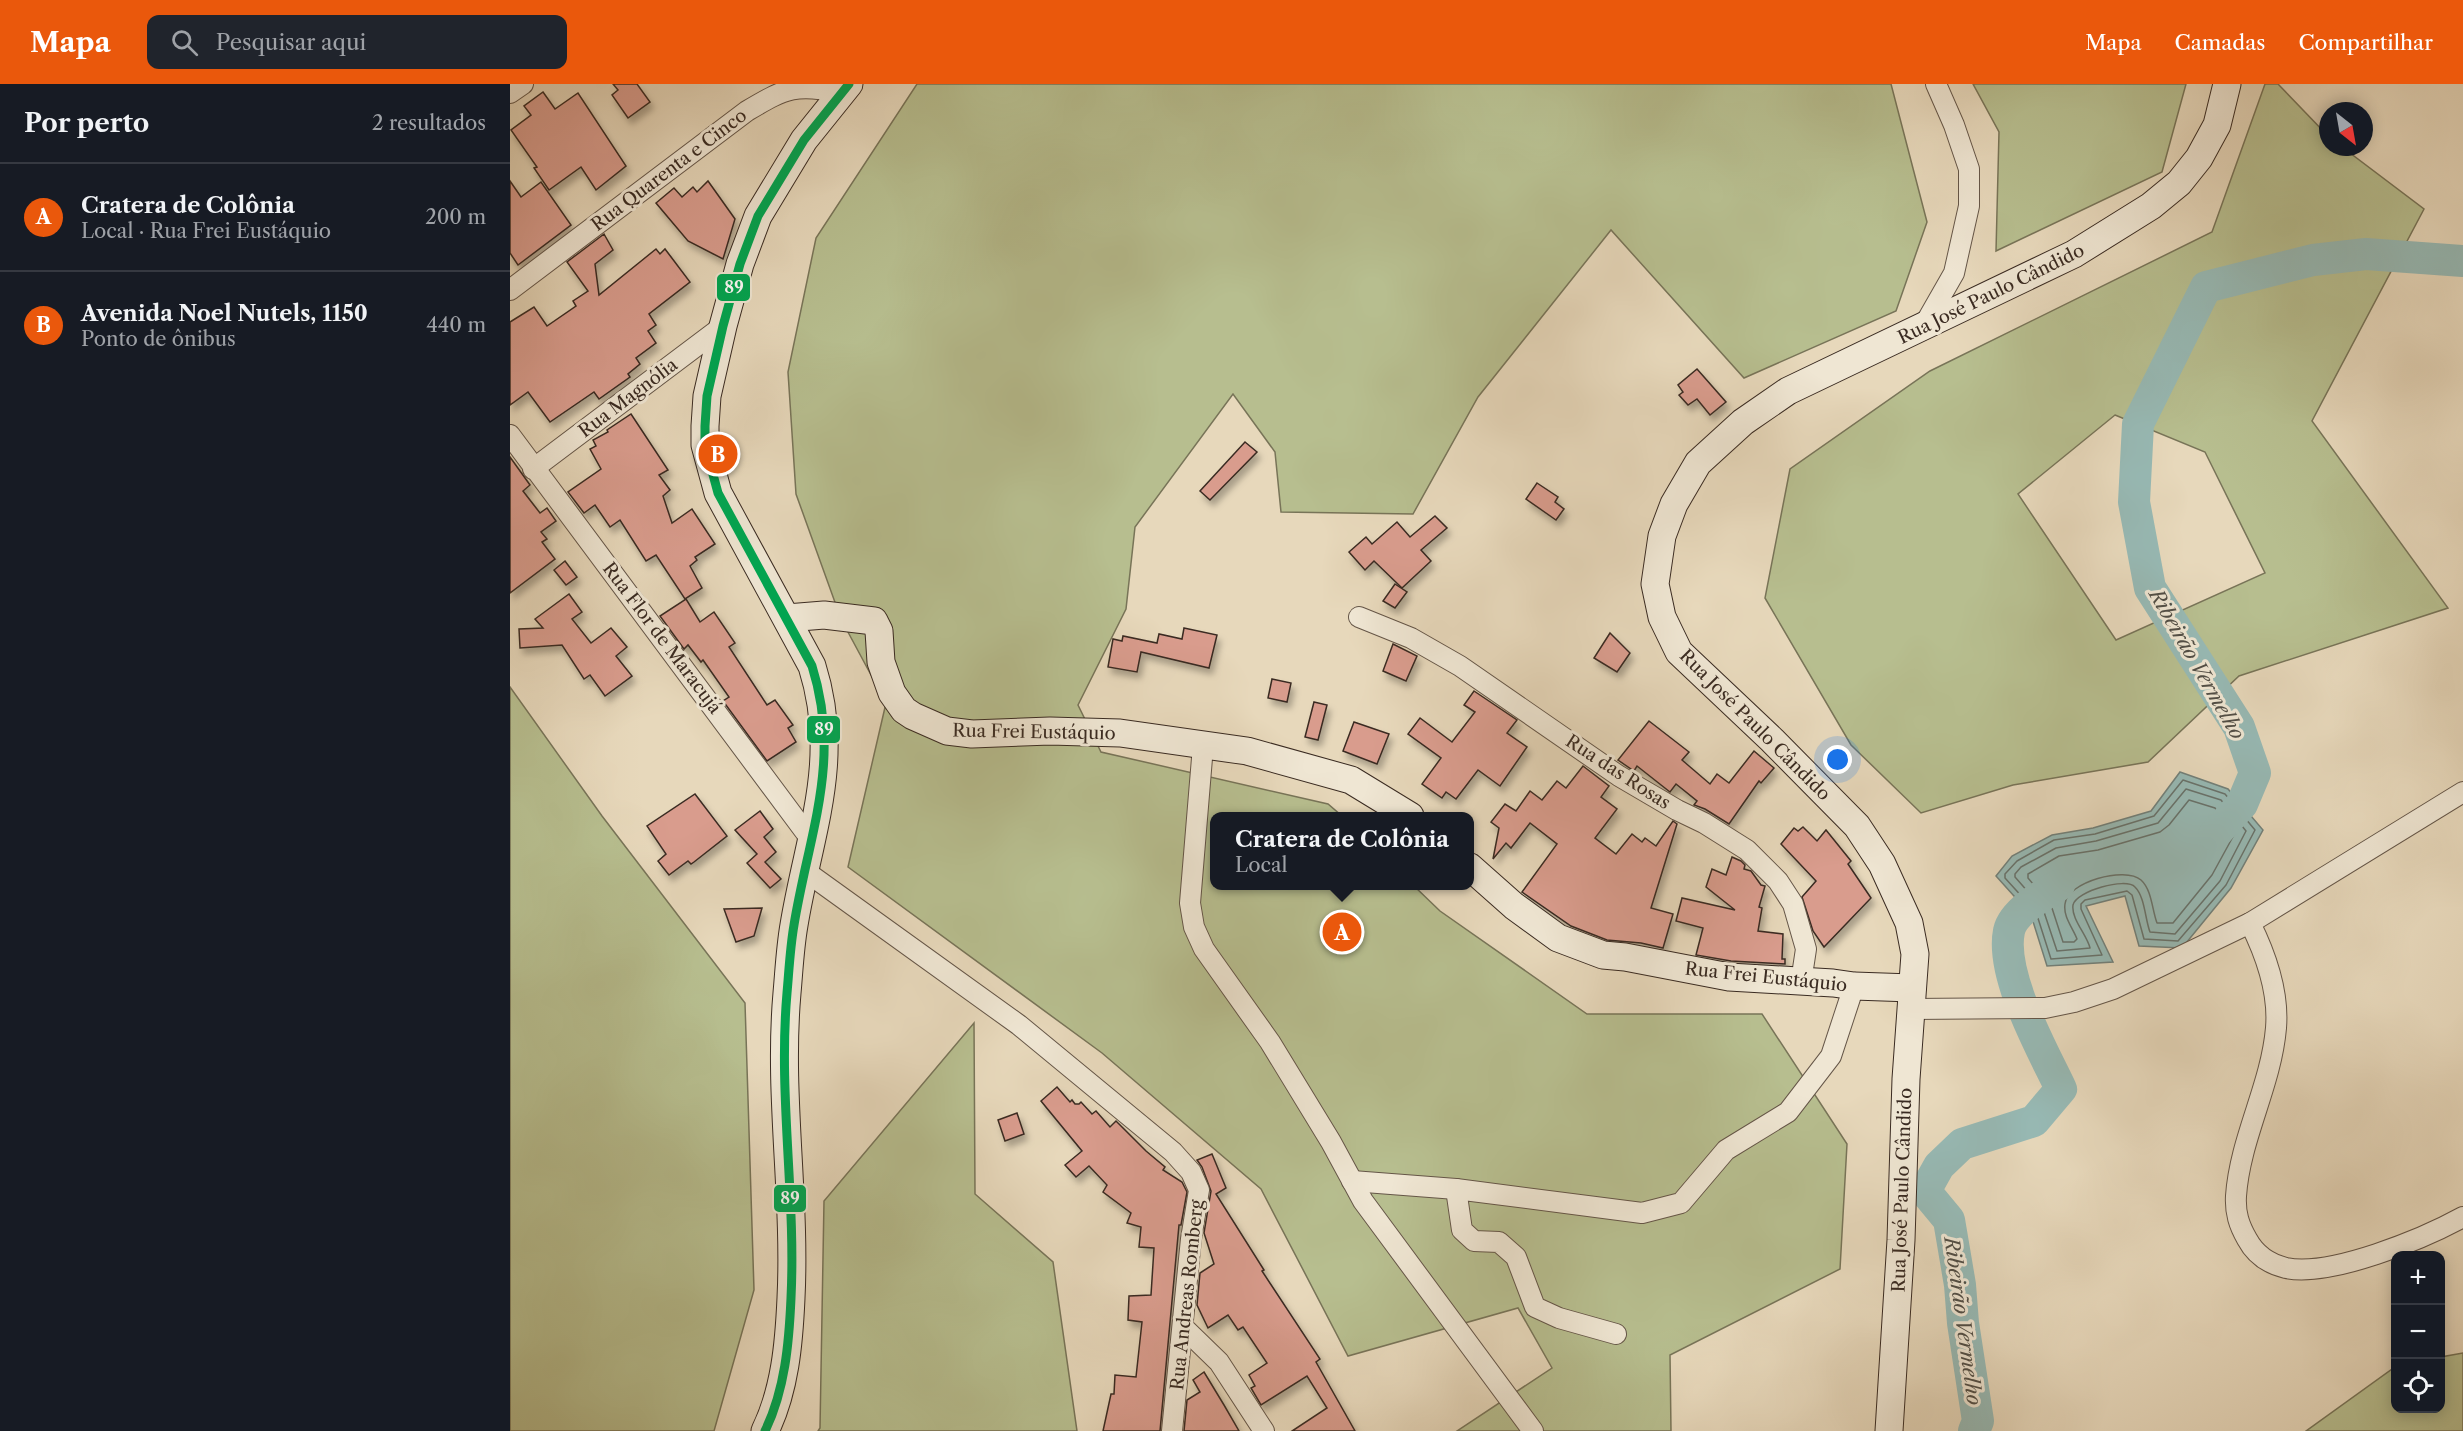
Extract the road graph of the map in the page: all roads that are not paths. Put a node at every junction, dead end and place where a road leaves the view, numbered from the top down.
1 (522, 84) edge
2 (1936, 84) edge
3 (2227, 84) edge
4 (845, 88) edge
5 (510, 93) edge
6 (510, 290) edge
7 (723, 326) junction
8 (1922, 328) junction
9 (510, 435) edge
10 (533, 469) junction
11 (1359, 616) dead end
12 (786, 618) junction
13 (1203, 746) junction
14 (2463, 792) edge
15 (1403, 812) edge
16 (812, 841) junction
17 (805, 871) junction
18 (1474, 871) edge
19 (2250, 923) junction
20 (1801, 982) junction
21 (1854, 987) junction
22 (1911, 999) junction
23 (1352, 1181) junction
24 (1456, 1189) junction
25 (2463, 1217) edge
26 (1184, 1328) junction
27 (1616, 1334) dead end
28 (765, 1431) edge
29 (1172, 1431) edge
30 (1264, 1431) edge
31 (1533, 1431) edge
32 (1889, 1431) edge

1 - 5 street
2 - 8 street
3 - 8 street, Rua José Paulo Cândido
4 - 6 street, Rua Quarenta e Cinco
4 - 7 street
7 - 10 street, Rua Magnólia
7 - 12 street
8 - 22 street, Rua José Paulo Cândido
9 - 10 street, Rua Flor de Maracujá
10 - 16 street, Rua Flor de Maracujá
11 - 20 street, Rua das Rosas
12 - 13 street, Rua Frei Eustáquio
12 - 16 street
13 - 15 street, Rua Frei Eustáquio
13 - 23 street
14 - 19 street
16 - 17 street
17 - 26 street, Rua Andreas Romberg
17 - 28 street
18 - 20 street, Rua Frei Eustáquio
19 - 22 street
19 - 25 street
20 - 21 street, Rua Frei Eustáquio
21 - 22 street, Rua Frei Eustáquio
21 - 24 street
22 - 32 street, Rua José Paulo Cândido
23 - 24 street
23 - 31 street
24 - 27 street
26 - 29 street, Rua Andreas Romberg
26 - 30 street

